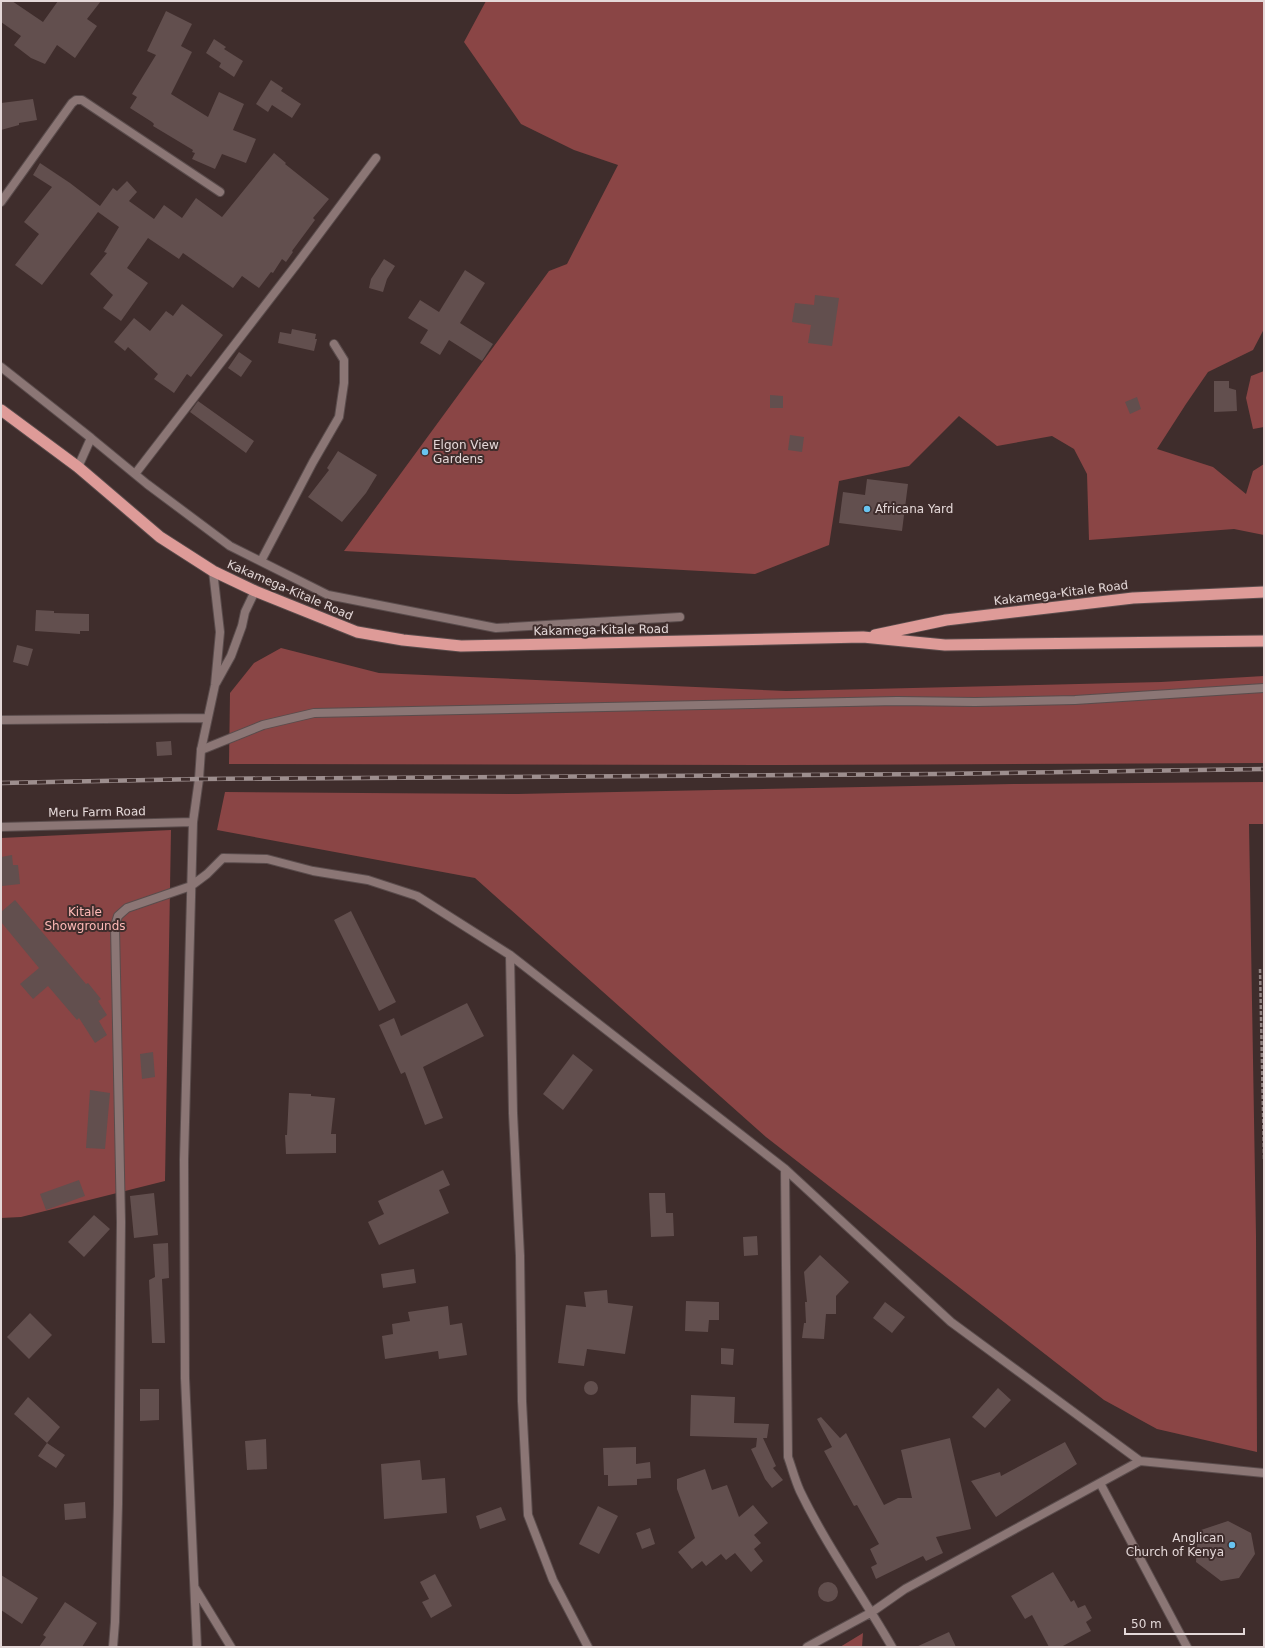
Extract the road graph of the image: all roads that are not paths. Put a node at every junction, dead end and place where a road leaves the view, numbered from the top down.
1 (376, 158) dead end
2 (220, 192) dead end
3 (1, 202) edge
4 (334, 344) dead end
5 (1, 367) edge
6 (1, 410) edge
7 (91, 438) junction
8 (78, 466) junction
9 (135, 474) junction
10 (261, 562) junction
11 (213, 571) junction
12 (255, 591) junction
13 (1264, 592) edge
14 (680, 617) dead end
15 (862, 637) junction
16 (1264, 641) edge
17 (215, 685) junction
18 (1264, 688) edge
19 (207, 718) junction
20 (1, 720) edge
21 (201, 750) junction
22 (193, 822) junction
23 (1, 827) edge
24 (192, 886) junction
25 (510, 955) junction
26 (785, 1169) junction
27 (1140, 1461) junction
28 (1264, 1473) edge
29 (1100, 1483) junction
30 (194, 1586) junction
31 (872, 1612) junction
32 (113, 1647) edge
33 (197, 1647) edge
34 (231, 1647) edge
35 (588, 1647) edge
36 (807, 1647) edge
37 (892, 1647) edge
38 (1187, 1647) edge

1 - 9 street
2 - 3 street
4 - 10 street
5 - 7 street
6 - 8 highway, Kakamega-Kitale Road
7 - 8 street
7 - 9 street
8 - 11 highway, Kakamega-Kitale Road
9 - 10 street
10 - 14 street
11 - 12 highway, Kakamega-Kitale Road
11 - 17 street
12 - 15 highway, Kakamega-Kitale Road
12 - 17 street
13 - 15 highway, Kakamega-Kitale Road
15 - 16 highway, Kakamega-Kitale Road
17 - 19 street
18 - 21 street
19 - 20 street
19 - 21 street
21 - 22 street
22 - 23 street, Meru Farm Road
22 - 24 street
24 - 25 street
24 - 30 street
24 - 32 street
25 - 26 street
25 - 35 street
26 - 27 street
26 - 31 street
27 - 28 street
27 - 29 street
29 - 31 street
29 - 38 street
30 - 33 street
30 - 34 street
31 - 36 street
31 - 37 street

